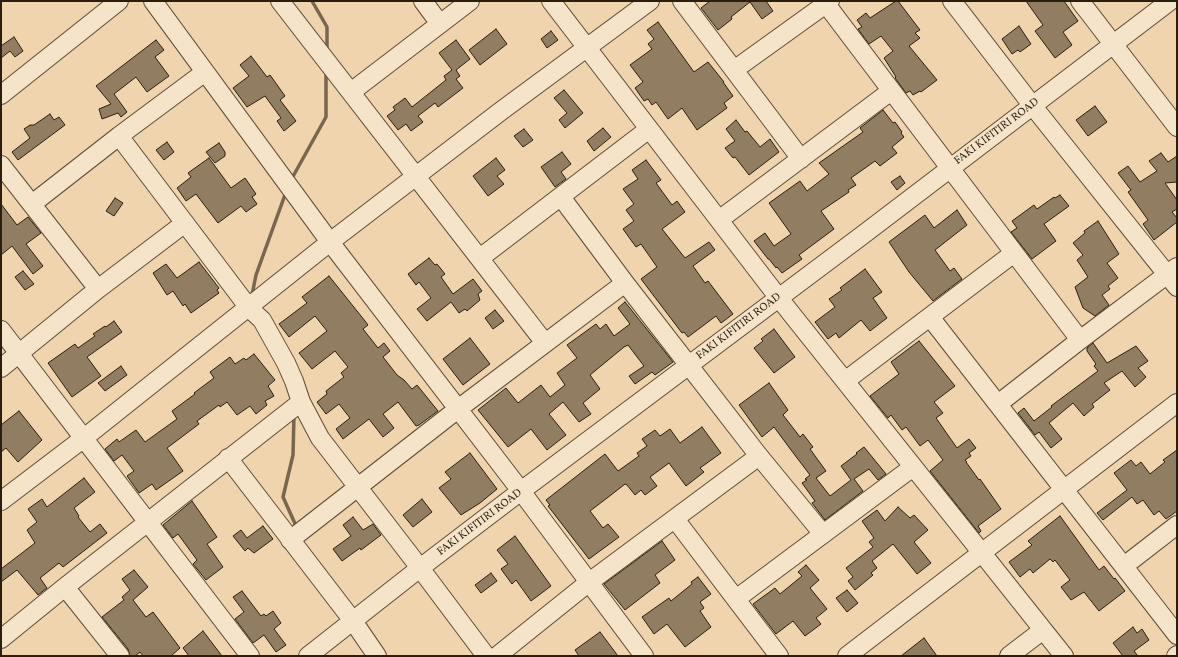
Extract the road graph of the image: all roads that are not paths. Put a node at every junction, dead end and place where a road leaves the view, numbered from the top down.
1 (119, 1) edge
2 (153, 1) edge
3 (280, 1) edge
4 (423, 1) edge
5 (470, 1) edge
6 (551, 1) edge
7 (650, 1) edge
8 (682, 1) edge
9 (952, 1) edge
10 (1080, 1) edge
11 (1170, 1) edge
12 (828, 3) edge
13 (440, 24) junction
14 (1113, 45) junction
15 (587, 48) junction
16 (734, 70) junction
17 (205, 72) junction
18 (890, 91) junction
19 (351, 92) junction
20 (1, 95) edge
21 (1032, 105) junction
22 (1174, 119) edge
23 (649, 129) junction
24 (119, 136) junction
25 (801, 158) junction
26 (1, 165) edge
27 (949, 168) junction
28 (416, 176) junction
29 (562, 197) junction
30 (32, 204) junction
31 (719, 220) junction
32 (185, 223) junction
33 (330, 242) junction
34 (1014, 253) junction
35 (480, 258) junction
36 (1174, 276) edge
37 (625, 283) junction
38 (98, 289) junction
39 (778, 297) junction
40 (249, 308) junction
41 (930, 317) junction
42 (1, 330) edge
43 (1080, 340) junction
44 (545, 343) junction
45 (19, 354) junction
46 (689, 365) junction
47 (1, 368) edge
48 (845, 381) junction
49 (301, 402) junction
50 (1177, 403) edge
51 (998, 404) junction
52 (458, 409) junction
53 (84, 438) junction
54 (759, 456) junction
55 (228, 458) junction
56 (913, 467) junction
57 (358, 487) junction
58 (1064, 489) junction
59 (521, 491) junction
60 (1, 501) edge
61 (675, 519) junction
62 (148, 521) junction
63 (1177, 525) edge
64 (823, 534) junction
65 (290, 540) junction
66 (981, 553) junction
67 (1124, 566) junction
68 (420, 568) junction
69 (588, 583) junction
70 (65, 587) junction
71 (736, 599) junction
72 (353, 621) junction
73 (1042, 630) junction
74 (1177, 635) edge
75 (1, 639) edge
76 (120, 656) edge
77 (250, 656) edge
78 (308, 656) edge
79 (377, 656) edge
80 (486, 656) edge
81 (497, 656) edge
82 (644, 656) edge
83 (779, 656) edge
84 (846, 656) edge
85 (1009, 656) edge
86 (1064, 656) edge

1 - 20 street
2 - 17 street
3 - 19 street
4 - 13 street
5 - 13 street
6 - 15 street
7 - 15 street
8 - 16 street
9 - 21 street
10 - 14 street
11 - 14 street, FAKI KIFITIRI ROAD
12 - 16 street
12 - 18 street
13 - 19 street
14 - 21 street, FAKI KIFITIRI ROAD
14 - 22 street
15 - 23 street
15 - 28 street
16 - 25 street
17 - 24 street
17 - 33 street
18 - 25 street
18 - 27 street
19 - 28 street
21 - 27 street, FAKI KIFITIRI ROAD
21 - 36 street
23 - 29 street
23 - 31 street
24 - 30 street
24 - 32 street
25 - 31 street
26 - 30 street
27 - 34 street
27 - 39 street, FAKI KIFITIRI ROAD
28 - 33 street
28 - 35 street
29 - 35 street
29 - 37 street
30 - 38 street
31 - 39 street
32 - 38 street
32 - 40 street
33 - 40 street
33 - 52 street
34 - 41 street
34 - 43 street
35 - 44 street
36 - 43 street
37 - 44 street
37 - 46 street
38 - 45 street
39 - 46 street, FAKI KIFITIRI ROAD
39 - 48 street
40 - 49 street
40 - 53 street
41 - 48 street
41 - 51 street
42 - 45 street
43 - 51 street
44 - 52 street
45 - 47 street
45 - 53 street
46 - 54 street
46 - 59 street, FAKI KIFITIRI ROAD
48 - 56 street
49 - 55 street
49 - 57 street
50 - 58 street
51 - 58 street
52 - 57 street
52 - 59 street
53 - 60 street
53 - 62 street
54 - 61 street
54 - 64 street
55 - 62 street
55 - 65 street
56 - 64 street
56 - 66 street
57 - 65 street
57 - 68 street
58 - 66 street
58 - 67 street
59 - 68 street, FAKI KIFITIRI ROAD
59 - 69 street
61 - 69 street
61 - 71 street
62 - 70 street
62 - 77 street
63 - 67 street
64 - 71 street
65 - 72 street
66 - 73 street
66 - 84 street
67 - 74 street
68 - 72 street, FAKI KIFITIRI ROAD
68 - 80 street
69 - 81 street
69 - 82 street
70 - 75 street
70 - 76 street
71 - 83 street
72 - 78 street, FAKI KIFITIRI ROAD
72 - 79 street
73 - 85 street
73 - 86 street

